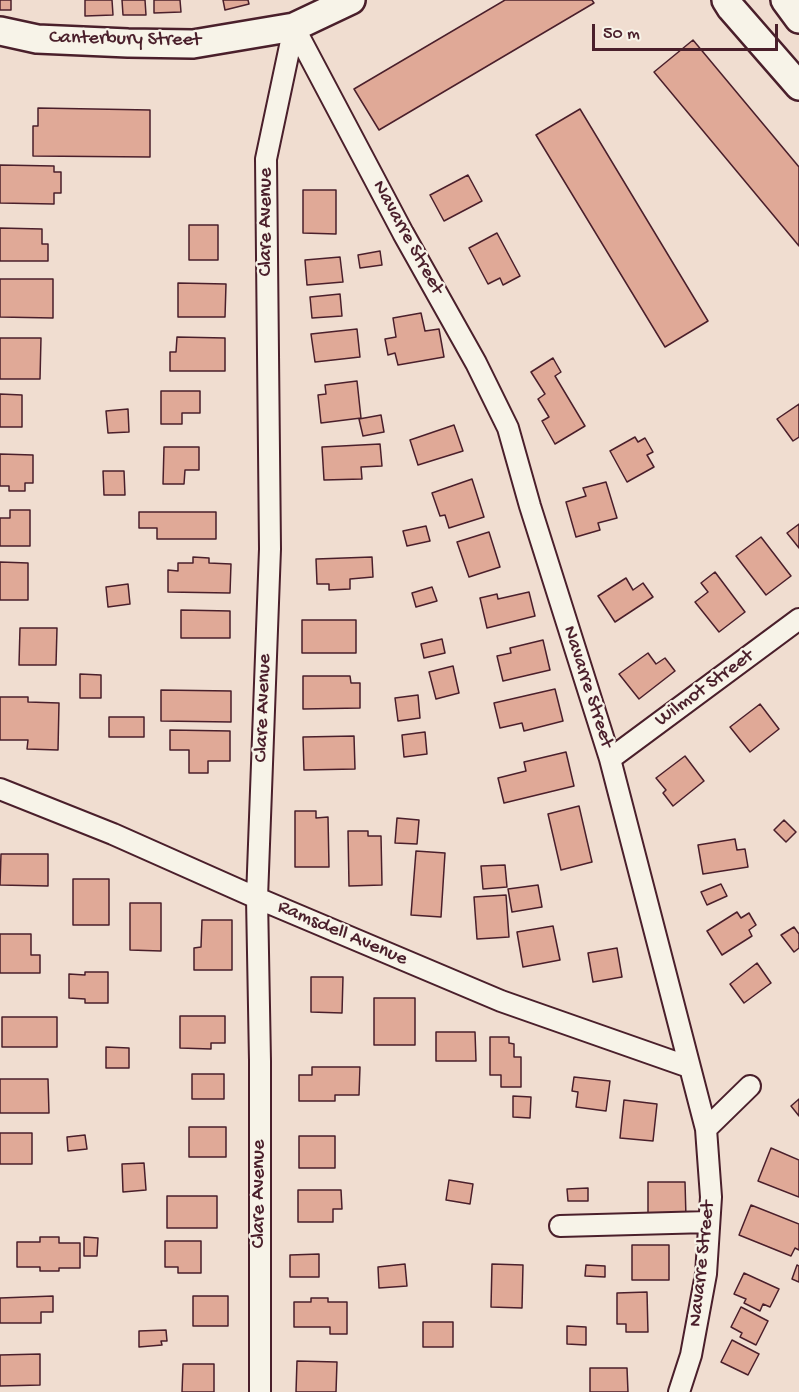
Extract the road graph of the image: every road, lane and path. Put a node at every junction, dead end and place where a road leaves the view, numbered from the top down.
1 (351, 0) edge
2 (726, 0) edge
3 (785, 0) edge
4 (799, 20) edge
5 (294, 27) junction
6 (0, 31) edge
7 (799, 86) edge
8 (799, 619) edge
9 (610, 759) junction
10 (0, 789) edge
11 (257, 898) junction
12 (689, 1067) junction
13 (750, 1086) dead end
14 (706, 1129) junction
15 (709, 1222) junction
16 (560, 1226) dead end
17 (260, 1392) edge
18 (679, 1392) edge

1 - 5 street, Canterbury Street
2 - 7 street
3 - 4 street
5 - 6 street, Canterbury Street
5 - 9 street, Navarre Street
5 - 11 street, Clare Avenue
8 - 9 street, Wilmot Street
9 - 12 street, Navarre Street
10 - 11 street, Ramsdell Avenue
11 - 12 street, Ramsdell Avenue
11 - 17 street, Clare Avenue
12 - 14 street, Navarre Street
13 - 14 street
14 - 15 street, Navarre Street
15 - 16 street
15 - 18 street, Navarre Street

